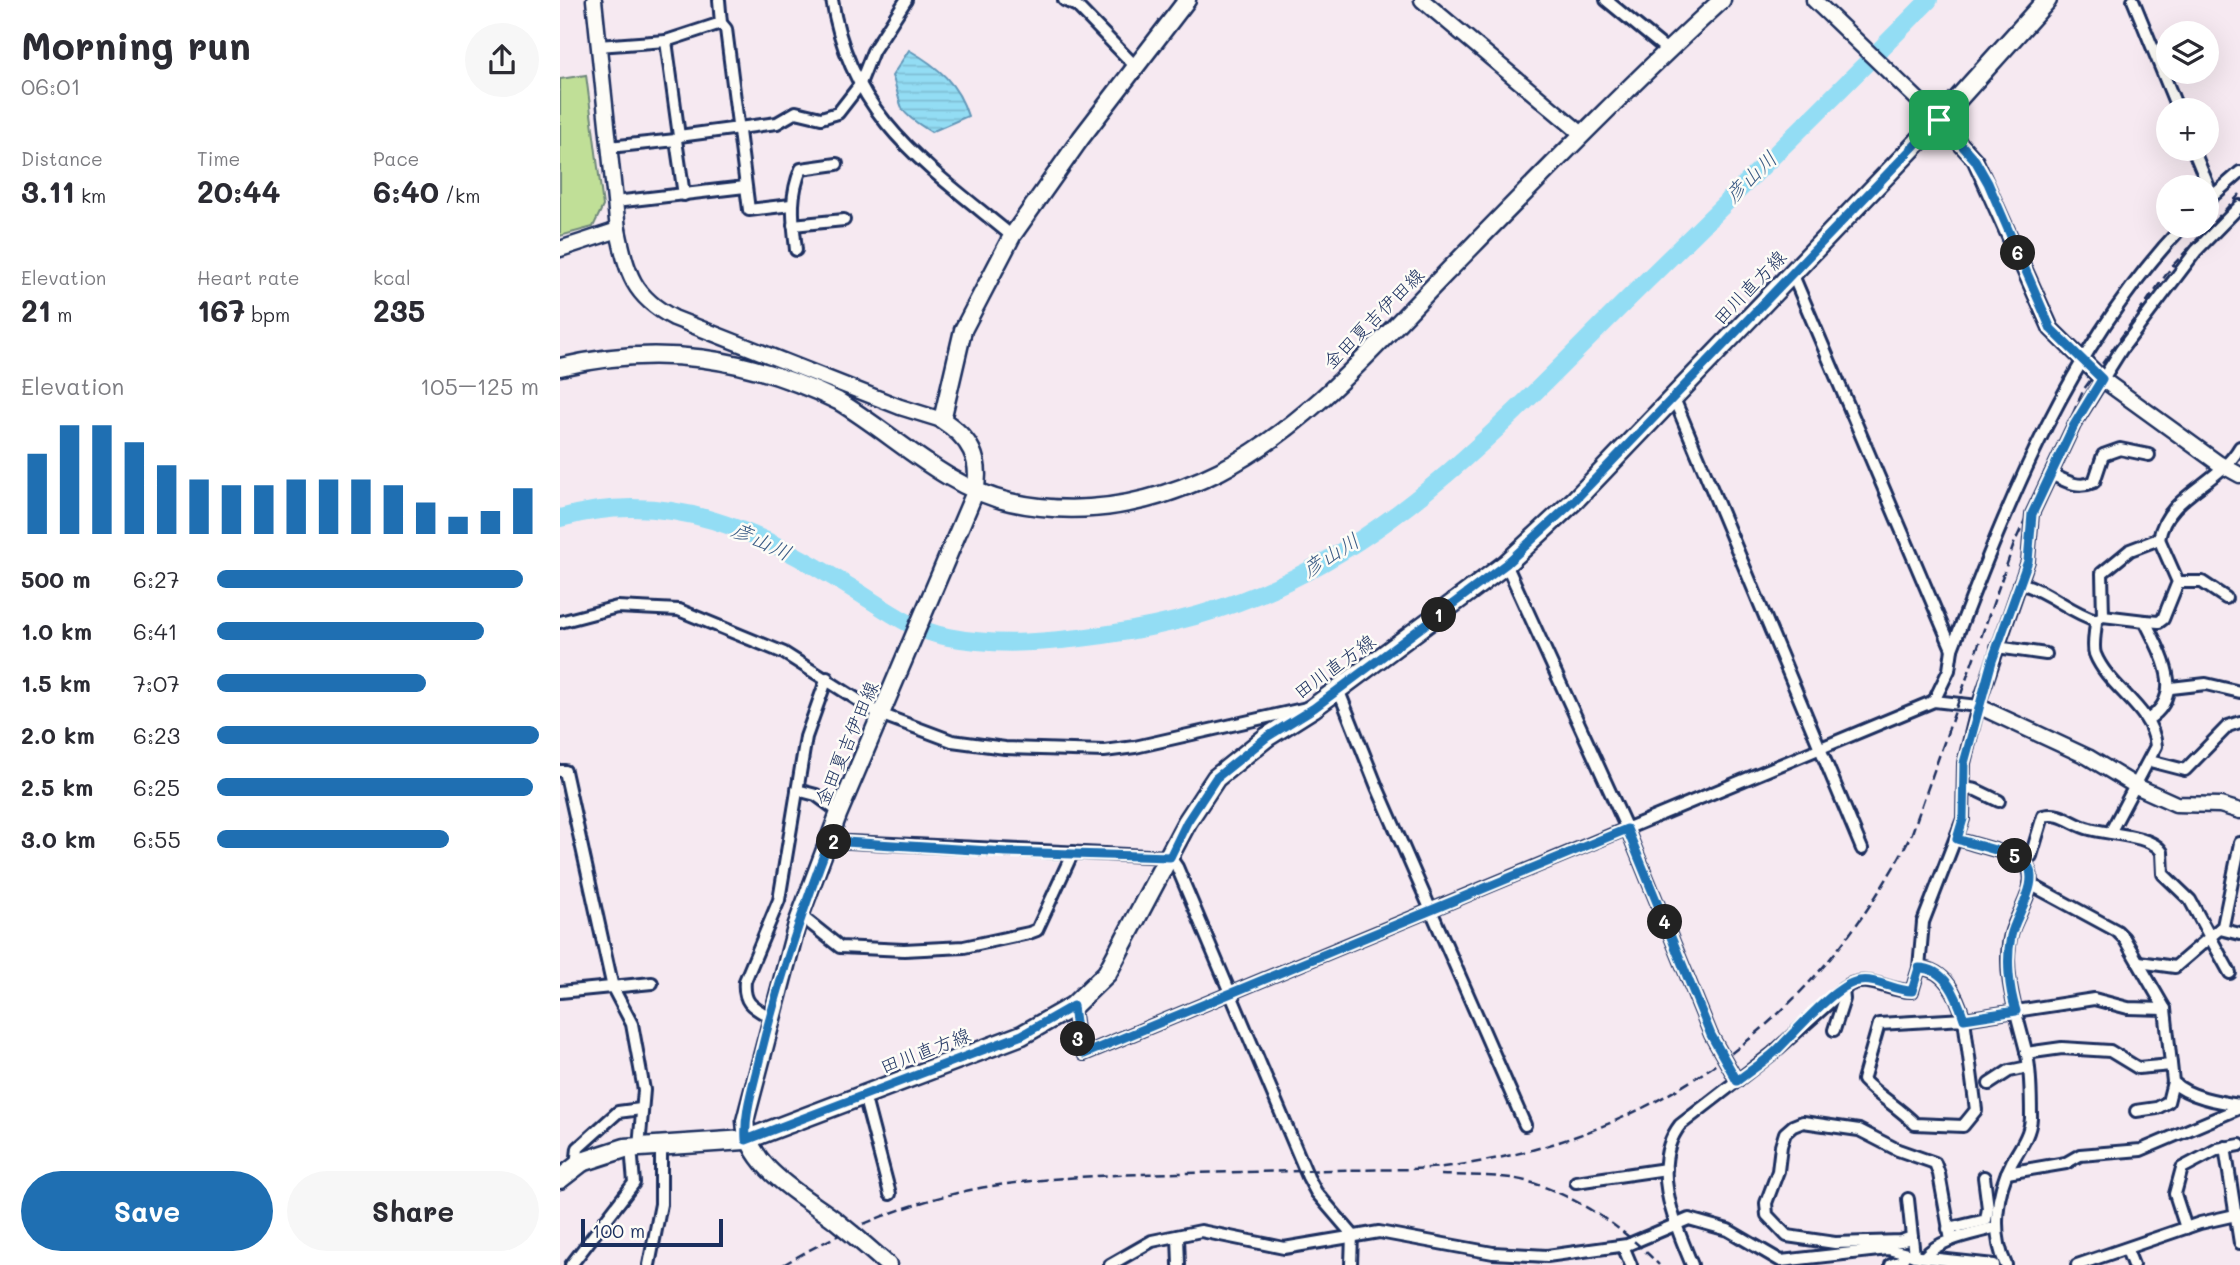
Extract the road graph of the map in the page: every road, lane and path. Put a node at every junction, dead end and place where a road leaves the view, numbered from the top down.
1 (594, 0) edge
2 (719, 0) edge
3 (832, 0) edge
4 (906, 0) edge
5 (1064, 0) edge
6 (1187, 0) edge
7 (1422, 0) edge
8 (1606, 0) edge
9 (1722, 0) edge
10 (1814, 0) edge
11 (2047, 0) edge
12 (2133, 0) edge
13 (721, 23) junction
14 (666, 41) junction
15 (598, 46) junction
16 (1667, 50) junction
17 (1137, 68) junction
18 (859, 86) junction
19 (2173, 98) edge
20 (1932, 114) junction
21 (738, 128) junction
22 (1582, 134) junction
23 (677, 138) junction
24 (609, 147) junction
25 (837, 164) dead end
26 (2240, 172) edge
27 (746, 187) junction
28 (2219, 190) edge
29 (684, 195) junction
30 (615, 202) junction
31 (791, 205) junction
32 (2240, 206) edge
33 (844, 220) dead end
34 (793, 225) junction
35 (618, 230) junction
36 (1012, 236) junction
37 (2172, 238) edge
38 (560, 249) edge
39 (796, 250) dead end
40 (1792, 273) junction
41 (2083, 362) junction
42 (560, 367) edge
43 (2102, 379) junction
44 (1673, 396) junction
45 (942, 420) junction
46 (2240, 447) edge
47 (2149, 455) dead end
48 (2233, 471) edge
49 (2051, 474) junction
50 (973, 498) junction
51 (2159, 539) junction
52 (1506, 564) junction
53 (2178, 582) junction
54 (2020, 583) junction
55 (2226, 598) dead end
56 (2100, 618) junction
57 (2145, 621) junction
58 (560, 622) edge
59 (1997, 647) junction
60 (1952, 649) junction
61 (2046, 654) dead end
62 (827, 678) junction
63 (2171, 688) junction
64 (1338, 689) junction
65 (2240, 692) edge
66 (1934, 701) junction
67 (1978, 706) junction
68 (1314, 708) junction
69 (883, 710) junction
70 (2147, 720) junction
71 (2240, 722) edge
72 (1820, 748) junction
73 (2150, 761) junction
74 (560, 771) edge
75 (2136, 786) junction
76 (1964, 788) junction
77 (797, 790) junction
78 (1998, 801) dead end
79 (2240, 811) edge
80 (839, 812) junction
81 (1627, 829) junction
82 (2111, 831) junction
83 (1957, 839) junction
84 (829, 841) junction
85 (2240, 843) edge
86 (1862, 849) dead end
87 (1073, 852) junction
88 (1170, 857) junction
89 (2024, 861) junction
90 (2030, 884) junction
91 (1431, 908) junction
92 (800, 915) junction
93 (2220, 929) junction
94 (2240, 934) edge
95 (2210, 937) junction
96 (2139, 962) junction
97 (1919, 968) junction
98 (2230, 973) dead end
99 (652, 983) dead end
100 (613, 988) junction
101 (1843, 989) junction
102 (560, 992) edge
103 (1232, 994) junction
104 (1073, 1006) junction
105 (2165, 1009) junction
106 (2016, 1011) junction
107 (770, 1017) junction
108 (1964, 1019) junction
109 (1834, 1030) dead end
110 (2026, 1053) junction
111 (2171, 1065) junction
112 (2028, 1067) junction
113 (1737, 1081) junction
114 (2173, 1082) junction
115 (1989, 1084) dead end
116 (864, 1095) junction
117 (2240, 1106) edge
118 (641, 1109) junction
119 (2136, 1111) dead end
120 (1525, 1125) dead end
121 (746, 1140) junction
122 (2240, 1145) edge
123 (661, 1146) junction
124 (635, 1147) junction
125 (2225, 1147) junction
126 (576, 1166) junction
127 (1666, 1169) junction
128 (2007, 1173) junction
129 (1984, 1177) dead end
130 (560, 1179) edge
131 (1576, 1182) dead end
132 (890, 1194) dead end
133 (1908, 1199) dead end
134 (2238, 1214) edge
135 (1676, 1226) junction
136 (1997, 1227) junction
137 (2186, 1228) junction
138 (1352, 1234) junction
139 (1950, 1235) junction
140 (1178, 1236) junction
141 (1912, 1237) junction
142 (2240, 1243) edge
143 (1623, 1246) junction
144 (2127, 1250) junction
145 (1590, 1252) junction
146 (1128, 1254) junction
147 (1916, 1258) edge
148 (1566, 1260) edge
149 (1535, 1261) edge
150 (1795, 1263) edge
151 (571, 1265) edge
152 (649, 1265) edge
153 (888, 1265) edge
154 (1110, 1265) edge
155 (1133, 1265) edge
156 (1179, 1265) edge
157 (1351, 1265) edge
158 (1594, 1265) edge
159 (1630, 1265) edge
160 (1692, 1265) edge
161 (1891, 1265) edge
162 (1994, 1265) edge
163 (2006, 1265) edge
164 (2077, 1265) edge
165 (2133, 1265) edge

1 - 15 street
2 - 13 street
3 - 18 street
4 - 18 street
5 - 17 street
6 - 17 main road
7 - 22 street
8 - 16 street
9 - 16 main road, 金田夏吉伊田線
10 - 20 street
11 - 20 main road, 田川直方線
12 - 19 street
13 - 14 street
13 - 21 street
14 - 15 street
14 - 23 street
15 - 24 street
16 - 22 main road, 金田夏吉伊田線
17 - 36 main road
18 - 21 street
18 - 36 street
20 - 40 main road, 田川直方線
20 - 41 street
21 - 23 street
21 - 27 street
22 - 50 main road, 金田夏吉伊田線
23 - 24 street
23 - 29 street
24 - 30 street
25 - 31 street
26 - 28 street
27 - 29 street
27 - 31 street
29 - 30 street
30 - 35 street
31 - 34 street
32 - 43 street
33 - 34 street
34 - 39 street
35 - 38 street
35 - 45 street
36 - 45 main road
37 - 41 street
40 - 44 main road, 田川直方線
40 - 60 street
41 - 43 street
41 - 60 street
42 - 50 main road, 金田夏吉伊田線
43 - 48 street
43 - 49 street
44 - 52 main road, 田川直方線
44 - 72 street
45 - 50 main road, 金田夏吉伊田線
46 - 48 street
47 - 49 street
48 - 51 street
49 - 54 street
50 - 69 main road, 金田夏吉伊田線
51 - 53 street
51 - 56 street
52 - 64 main road, 田川直方線
52 - 81 street
53 - 55 street
53 - 57 street
54 - 56 street
54 - 59 street
56 - 57 street
56 - 70 street
57 - 63 street
58 - 62 street
59 - 61 street
59 - 67 street
60 - 66 street
62 - 69 street
62 - 77 street
63 - 65 street
63 - 70 street
64 - 68 main road, 田川直方線
64 - 91 street
66 - 67 street
66 - 72 street
67 - 75 street
67 - 76 street
68 - 69 street
68 - 88 main road, 田川直方線
69 - 80 main road, 金田夏吉伊田線
70 - 73 street
71 - 73 street
72 - 81 street
72 - 86 street
73 - 75 street
74 - 100 street
75 - 79 street
75 - 82 street
76 - 78 street
76 - 83 street
77 - 80 street
77 - 107 street
80 - 84 main road, 金田夏吉伊田線
81 - 91 street
81 - 113 street
82 - 89 street
82 - 95 street
83 - 89 street
83 - 97 street
84 - 87 street
84 - 92 main road, 金田夏吉伊田線
85 - 93 street
87 - 88 street
87 - 92 street
88 - 103 street
88 - 104 main road, 田川直方線
89 - 90 street
90 - 96 street
90 - 106 street
91 - 103 street
91 - 120 street
92 - 107 main road, 金田夏吉伊田線
93 - 94 street
93 - 95 street
95 - 96 street
95 - 98 street
96 - 105 street
97 - 101 street
97 - 108 street
99 - 100 street
100 - 102 street
100 - 118 street
101 - 109 street
101 - 113 street
103 - 104 street
103 - 138 street
104 - 116 main road, 田川直方線
105 - 106 street
105 - 111 street
106 - 108 street
106 - 110 street
107 - 121 main road, 金田夏吉伊田線
108 - 108 street
110 - 111 street
110 - 112 street
111 - 114 street
112 - 115 street
112 - 128 street
113 - 127 street
114 - 117 street
114 - 119 street
116 - 121 main road, 田川直方線
116 - 132 street
117 - 128 street
118 - 124 street
118 - 126 street
121 - 123 main road, 田川直方線
121 - 153 main road, bridge
122 - 125 street
123 - 124 main road, 田川直方線
123 - 152 street
124 - 126 main road, 田川直方線
124 - 151 street
125 - 134 street
125 - 137 street
126 - 130 main road, 田川直方線
127 - 131 street
127 - 135 street
128 - 136 street
129 - 139 street
133 - 141 street
134 - 137 street
134 - 142 street
135 - 143 street
135 - 150 street
135 - 160 street
136 - 139 street
136 - 163 street
137 - 144 street
138 - 140 street
138 - 149 street
138 - 157 street
139 - 141 street
139 - 147 street
140 - 146 street
140 - 156 street
141 - 147 street
143 - 145 street
143 - 159 street
144 - 164 street
144 - 165 street
145 - 148 street
145 - 158 street
146 - 154 street
146 - 155 street
147 - 150 street
147 - 161 street
147 - 162 street
148 - 149 street

